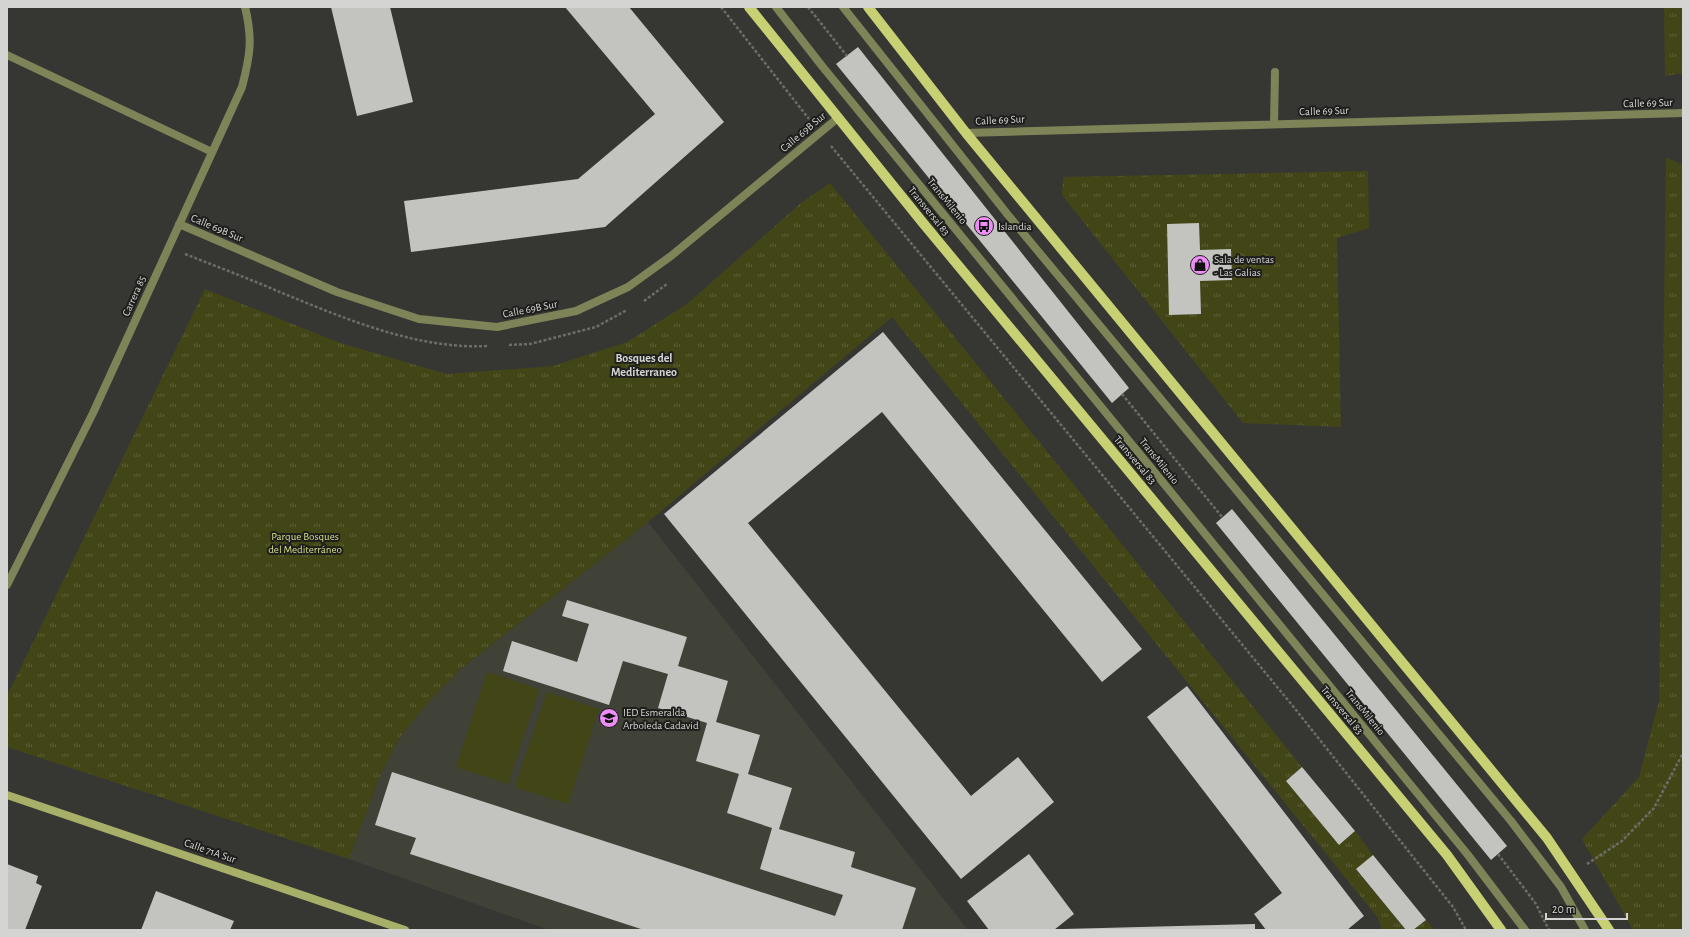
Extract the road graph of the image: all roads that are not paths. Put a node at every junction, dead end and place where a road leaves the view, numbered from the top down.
1 (245, 7) edge
2 (749, 7) edge
3 (776, 7) edge
4 (843, 7) edge
5 (868, 7) edge
6 (7, 55) edge
7 (1275, 72) dead end
8 (1683, 113) edge
9 (838, 117) junction
10 (1274, 124) junction
11 (966, 133) junction
12 (212, 152) junction
13 (179, 224) junction
14 (7, 585) edge
15 (7, 795) edge
16 (406, 930) edge
17 (1501, 930) edge
18 (1525, 930) edge
19 (1585, 930) edge
20 (1609, 930) edge

1 - 12 street, Carrera 85
2 - 9 main road, Transversal 83
3 - 18 street, TransMilenio
4 - 19 street
5 - 11 main road
6 - 12 street
7 - 10 street
8 - 10 street, Calle 69 Sur
9 - 13 street, Calle 69B Sur
9 - 17 main road, Transversal 83
10 - 11 street, Calle 69 Sur
11 - 20 main road
12 - 13 street, Carrera 85
13 - 14 street, Carrera 85
15 - 16 street, Calle 71A Sur

